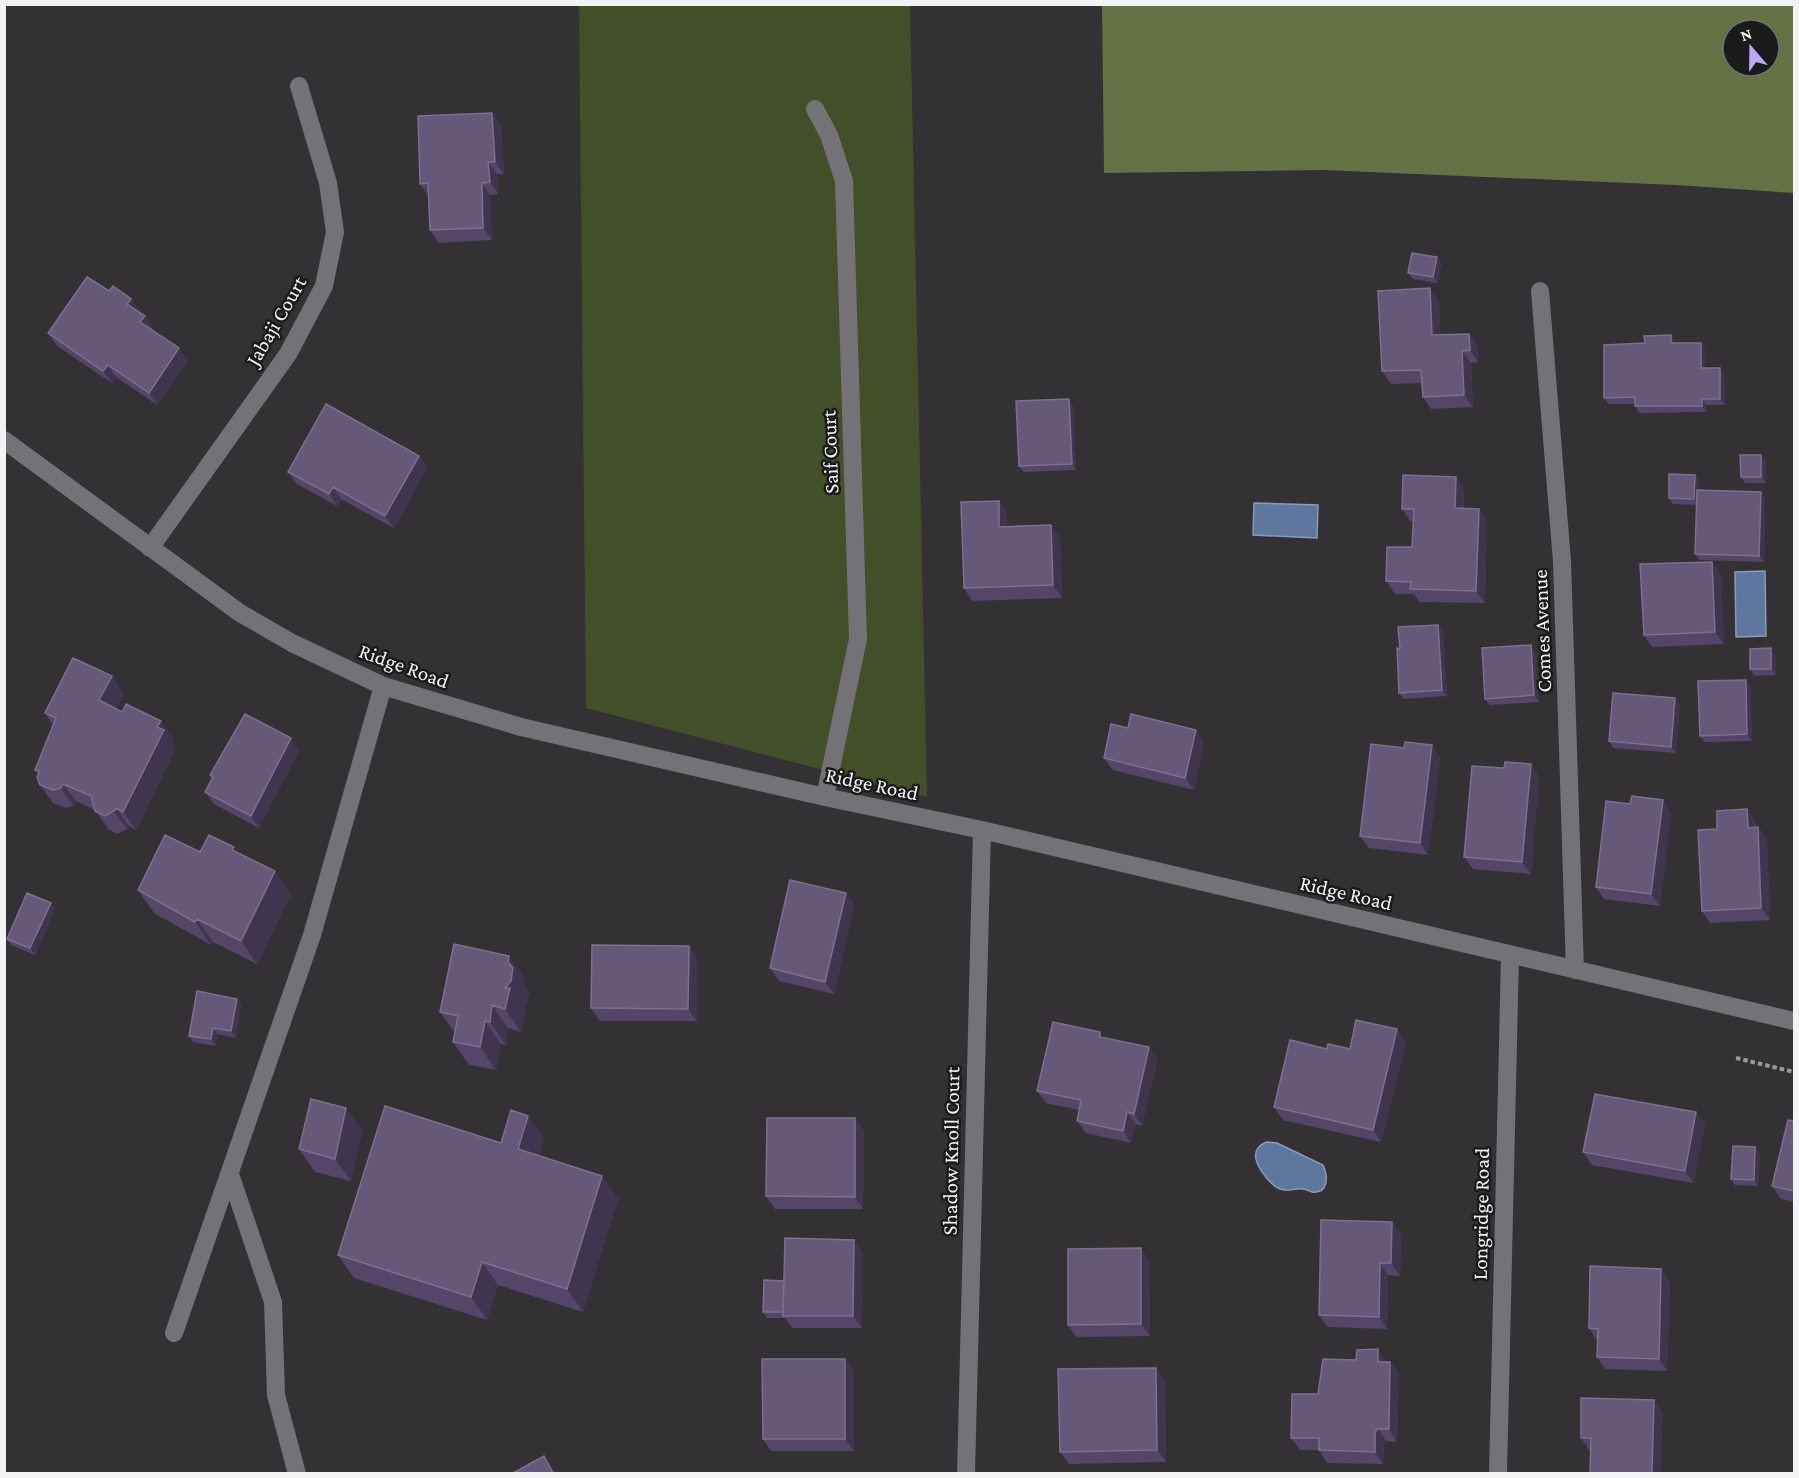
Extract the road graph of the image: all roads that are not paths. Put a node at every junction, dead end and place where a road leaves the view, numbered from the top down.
1 (299, 86) dead end
2 (815, 109) dead end
3 (1540, 291) dead end
4 (4, 440) edge
5 (150, 548) junction
6 (383, 686) junction
7 (825, 797) junction
8 (982, 830) junction
9 (1510, 955) junction
10 (1575, 970) junction
11 (1794, 1021) edge
12 (230, 1174) junction
13 (174, 1333) dead end
14 (297, 1473) edge
15 (966, 1473) edge
16 (1498, 1473) edge

1 - 5 street, Jabaji Court
2 - 7 street, Saif Court
3 - 10 street, Comes Avenue
4 - 5 street, Ridge Road
5 - 6 street, Ridge Road
6 - 7 street, Ridge Road
6 - 12 street
7 - 8 street, Ridge Road
8 - 9 street, Ridge Road
8 - 15 street, Shadow Knoll Court
9 - 10 street, Ridge Road
9 - 16 street, Longridge Road
10 - 11 street, Ridge Road
12 - 13 street
12 - 14 street

